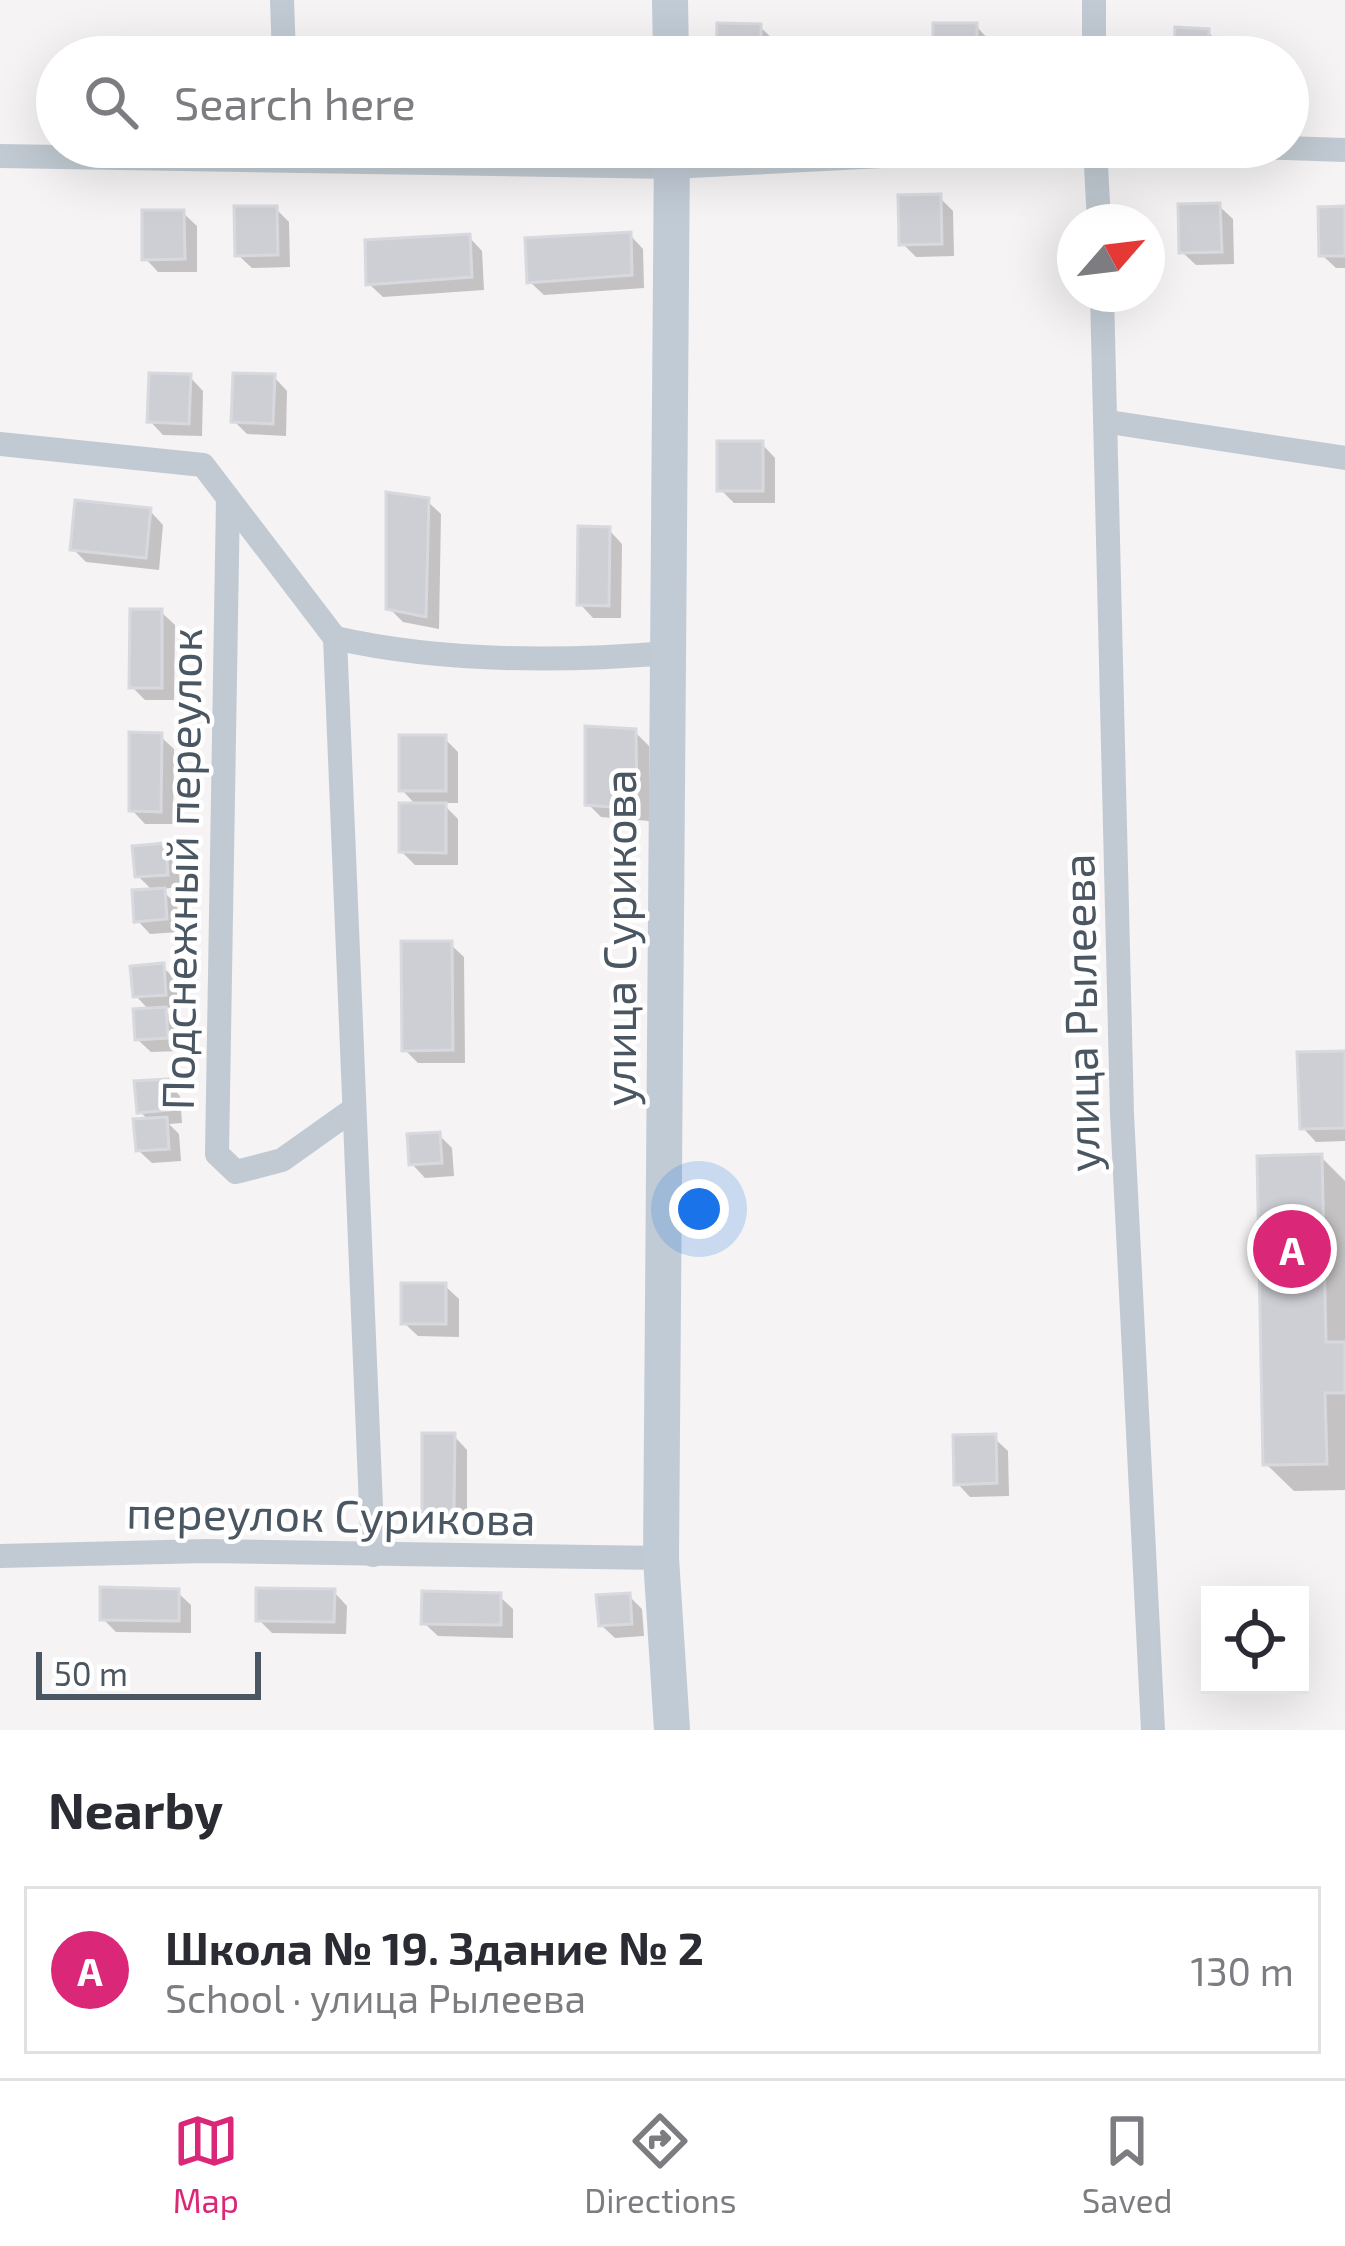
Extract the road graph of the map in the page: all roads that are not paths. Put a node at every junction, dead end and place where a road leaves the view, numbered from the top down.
1 (282, 0) edge
2 (670, 0) edge
3 (1094, 0) edge
4 (283, 36) edge
5 (670, 36) edge
6 (1094, 36) edge
7 (1309, 149) edge
8 (1345, 150) edge
9 (0, 156) edge
10 (36, 156) edge
11 (672, 168) edge
12 (1096, 168) edge
13 (1098, 204) edge
14 (1103, 312) edge
15 (1109, 422) junction
16 (0, 444) edge
17 (1345, 458) edge
18 (228, 498) junction
19 (335, 638) junction
20 (668, 653) junction
21 (351, 1111) junction
22 (373, 1555) junction
23 (0, 1556) edge
24 (661, 1558) junction
25 (672, 1730) edge
26 (1153, 1730) edge

1 - 4 street
2 - 5 main road
3 - 6 street
7 - 8 street
9 - 10 street
11 - 20 main road, улица Сурикова
12 - 13 street
14 - 15 street, улица Рылеева
15 - 17 street
15 - 26 street, улица Рылеева
16 - 18 street
18 - 19 street
18 - 21 street, Подснежный переулок
19 - 20 street
19 - 21 street
20 - 24 main road, улица Сурикова
21 - 22 street
22 - 23 street, переулок Сурикова
22 - 24 street, переулок Сурикова
24 - 25 main road, улица Сурикова

